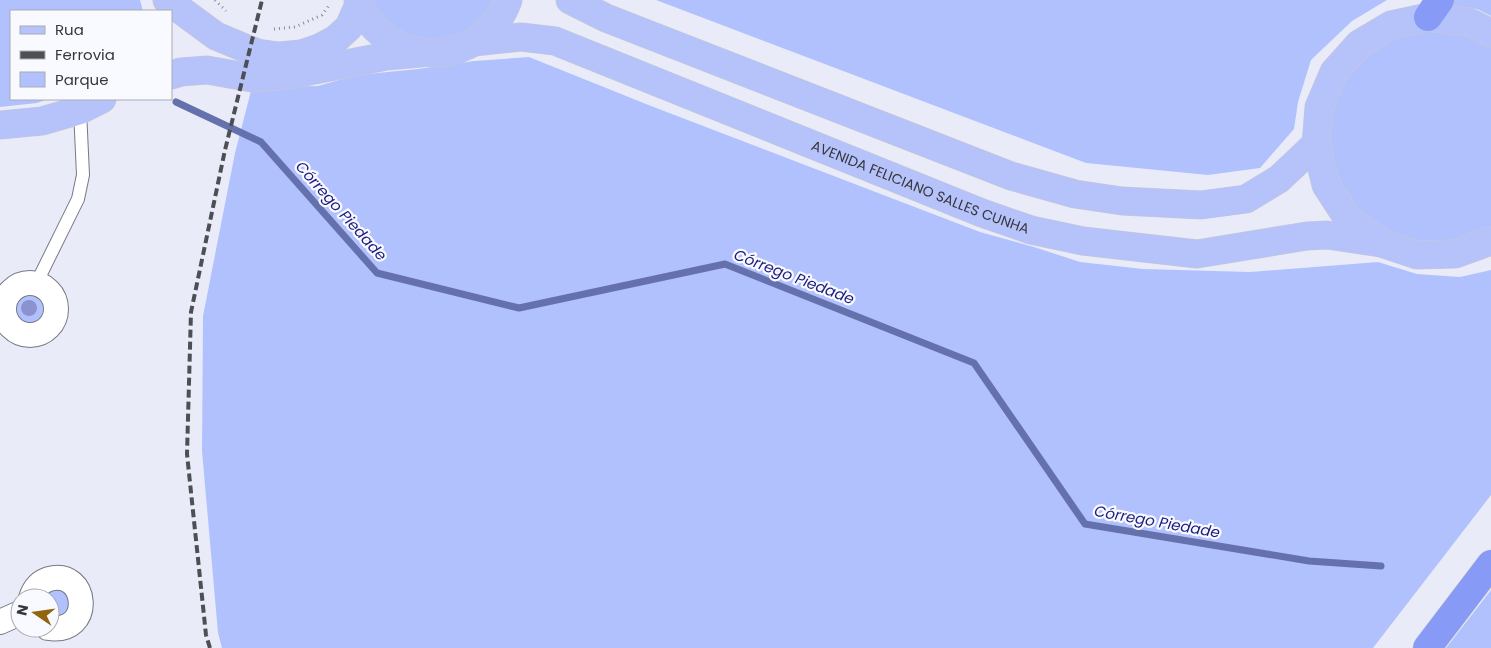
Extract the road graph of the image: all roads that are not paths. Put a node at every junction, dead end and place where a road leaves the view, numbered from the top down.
1 (167, 0) edge
2 (508, 0) edge
3 (570, 0) edge
4 (350, 1) edge
5 (599, 9) edge
6 (1434, 9) edge
7 (1491, 33) edge
8 (474, 42) junction
9 (421, 53) junction
10 (172, 74) edge
11 (91, 104) edge
12 (1, 126) edge
13 (1316, 144) junction
14 (1491, 241) edge
15 (1381, 243) junction
16 (36, 284) junction
17 (2, 316) edge
18 (1491, 564) edge
19 (36, 588) edge
20 (60, 628) edge
21 (1427, 648) edge

1 - 4 main road
2 - 8 main road
3 - 5 main road
4 - 9 main road
5 - 13 main road
6 - 7 main road
6 - 13 main road
8 - 9 main road
8 - 15 main road, AVENIDA FELICIANO SALLES CUNHA
9 - 10 main road
11 - 12 main road
11 - 16 lane
13 - 15 main road
14 - 15 main road
16 - 17 street
16 - 17 street
18 - 21 highway
19 - 20 street

